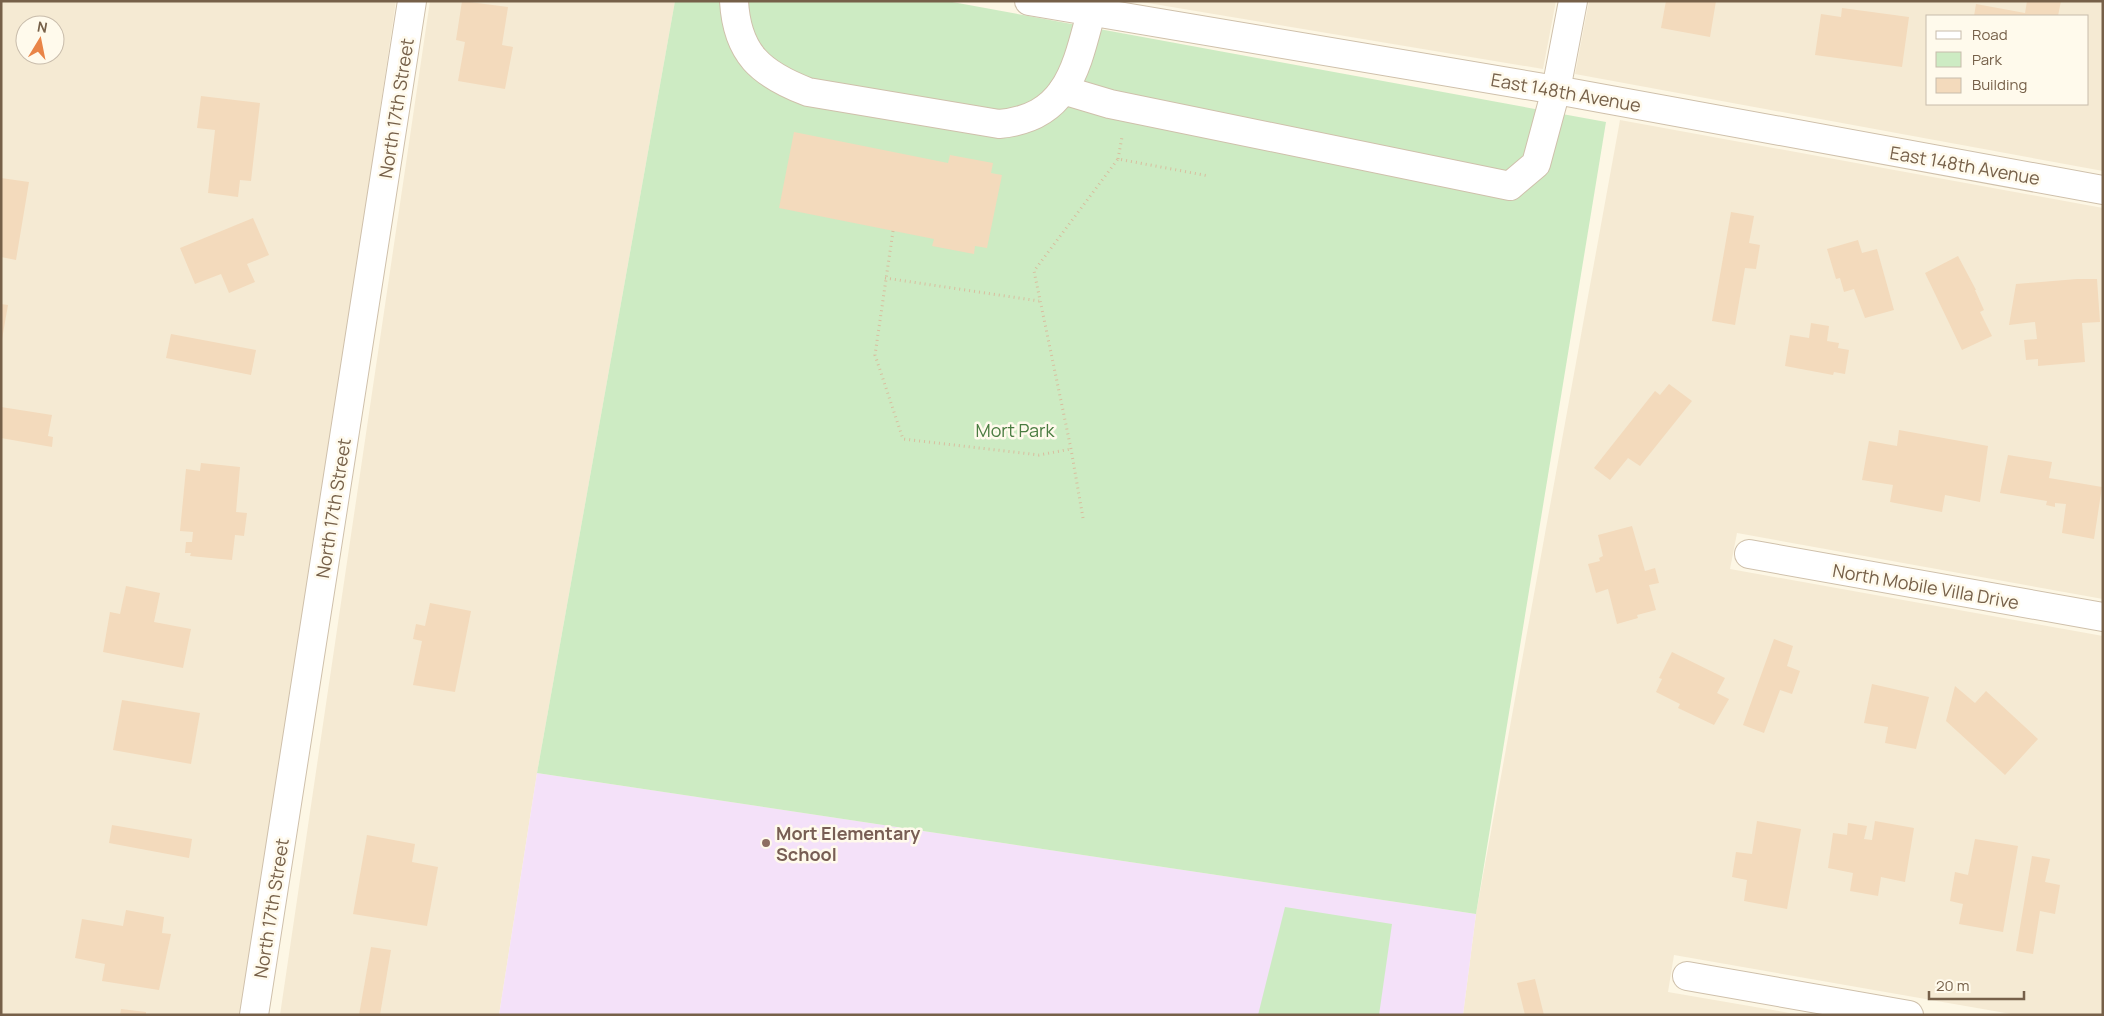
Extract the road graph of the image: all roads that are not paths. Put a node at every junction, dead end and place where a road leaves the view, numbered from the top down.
1 (412, 1) edge
2 (734, 1) edge
3 (1029, 1) edge
4 (1573, 1) edge
5 (1091, 13) junction
6 (1063, 90) junction
7 (1556, 90) junction
8 (2103, 190) edge
9 (1749, 554) dead end
10 (2103, 617) edge
11 (1687, 976) dead end
12 (254, 1015) edge
13 (1909, 1015) edge

1 - 12 street, North 17th Street
2 - 6 street
3 - 5 street, East 148th Avenue
4 - 7 street
5 - 6 street
5 - 7 street, East 148th Avenue
6 - 7 street
7 - 8 street, East 148th Avenue
9 - 10 street, North Mobile Villa Drive
11 - 13 street

